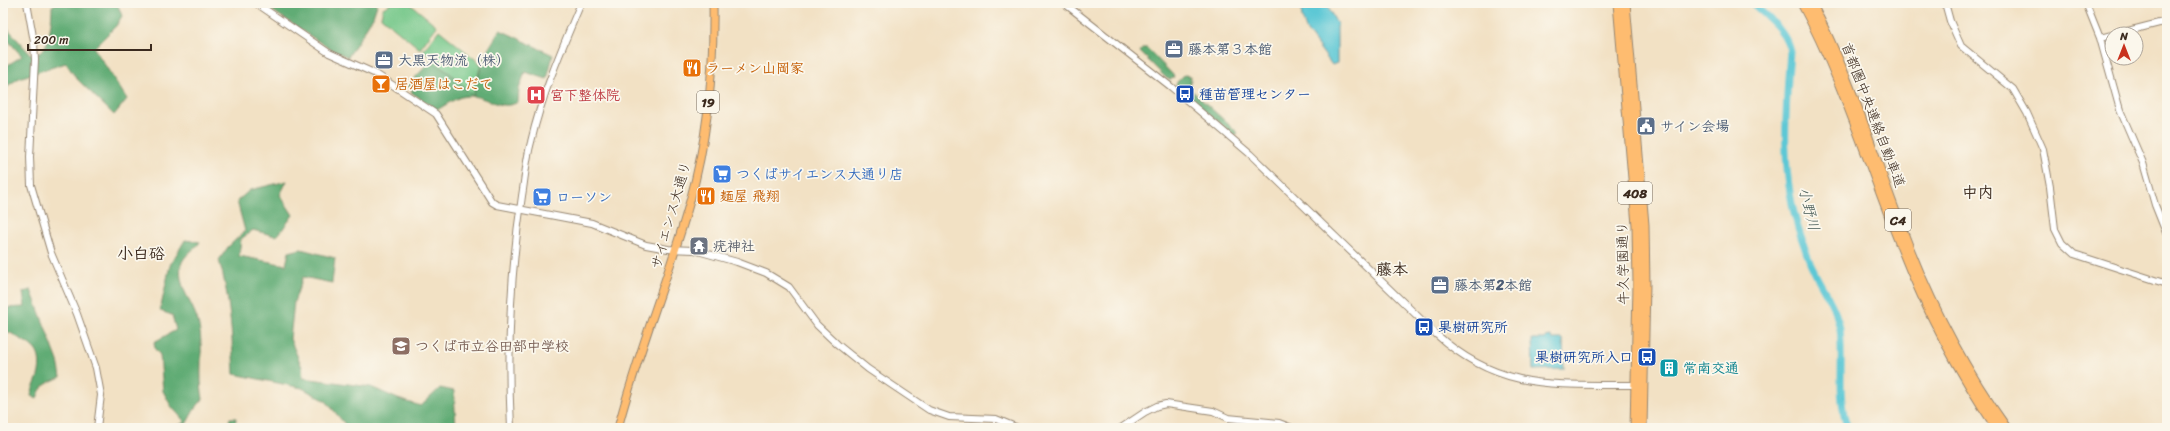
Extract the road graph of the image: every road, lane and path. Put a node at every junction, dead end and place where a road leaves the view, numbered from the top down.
1 (27, 3) edge
2 (256, 3) edge
3 (581, 3) edge
4 (713, 3) edge
5 (1064, 3) edge
6 (1618, 3) edge
7 (1625, 3) edge
8 (1802, 3) edge
9 (1811, 3) edge
10 (1945, 3) edge
11 (2086, 3) edge
12 (2167, 21) edge
13 (2144, 27) edge
14 (2104, 37) edge
15 (2100, 38) junction
16 (520, 209) junction
17 (2167, 235) edge
18 (676, 249) junction
19 (2167, 284) edge
20 (1639, 385) junction
21 (97, 428) edge
22 (511, 428) edge
23 (618, 428) edge
24 (1018, 428) edge
25 (1121, 428) edge
26 (1292, 428) edge
27 (1635, 428) edge
28 (1642, 428) edge
29 (1997, 428) edge
30 (2006, 428) edge

1 - 21 street
2 - 16 street
3 - 16 street
4 - 18 main road, サイエンス大通り / 19
5 - 20 street
6 - 20 highway, 牛久学園通り / 408
7 - 20 highway, 牛久学園通り / 408
8 - 29 highway, 首都圏中央連絡自動車道 / C4
9 - 30 highway, 首都圏中央連絡自動車道 / C4
10 - 19 street
11 - 15 street
12 - 13 street
14 - 15 street
15 - 17 street
16 - 18 street
16 - 22 street
18 - 23 main road, サイエンス大通り / 19
18 - 24 street
20 - 27 highway, 牛久学園通り / 408
20 - 28 highway, 牛久学園通り / 408
25 - 26 street

